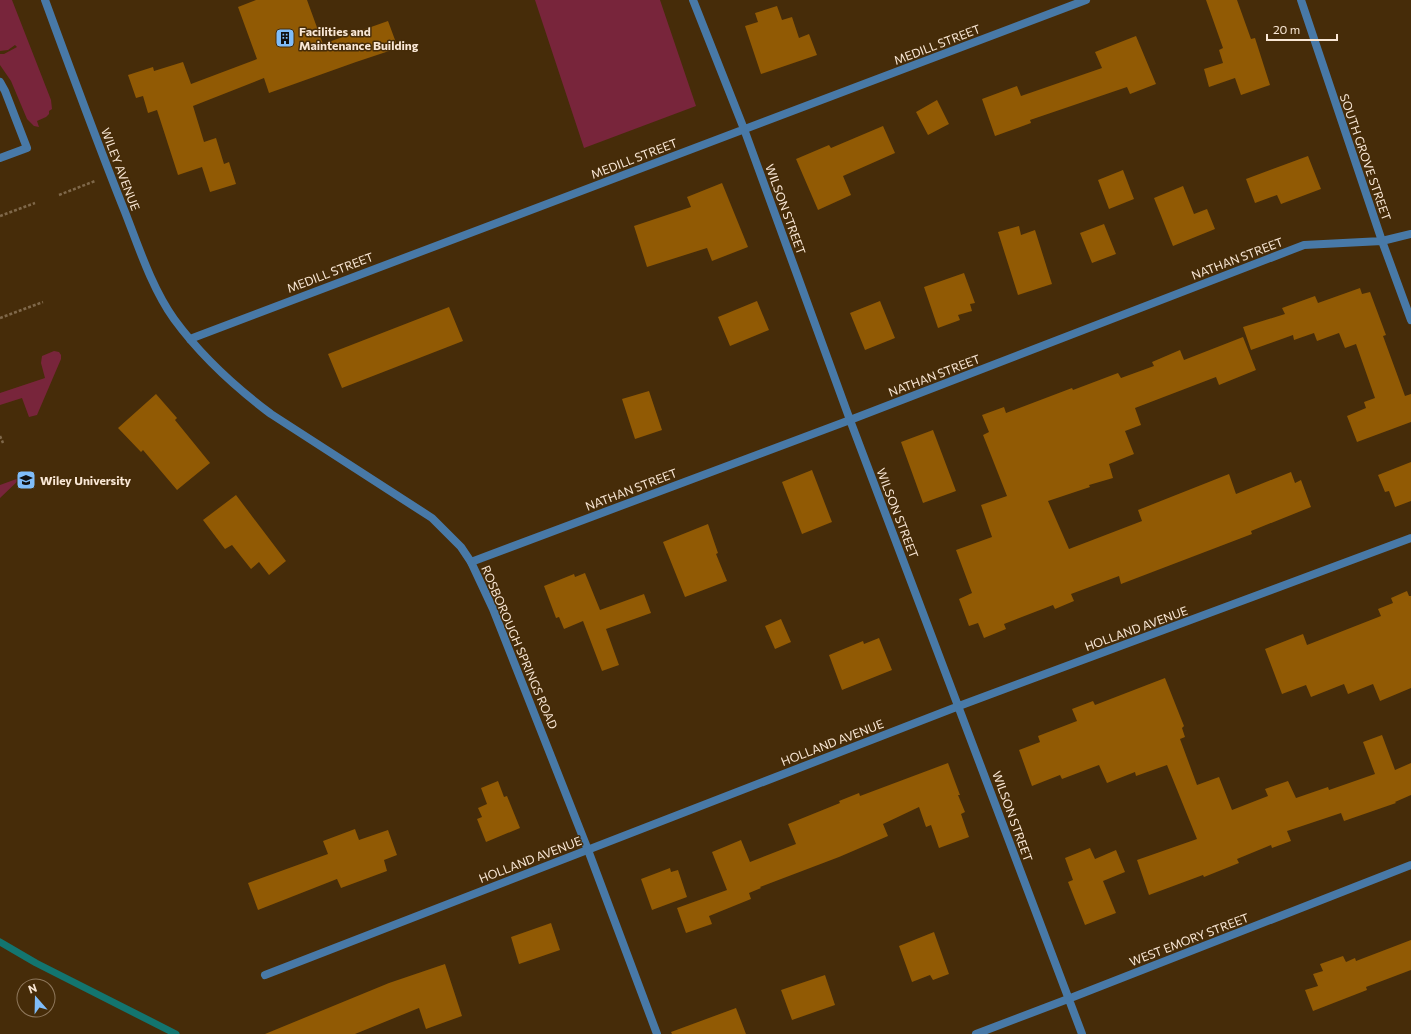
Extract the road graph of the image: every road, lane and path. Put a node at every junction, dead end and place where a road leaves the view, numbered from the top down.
1 (45, 0) edge
2 (693, 0) edge
3 (1086, 0) edge
4 (1301, 0) edge
5 (0, 82) edge
6 (744, 129) junction
7 (0, 158) edge
8 (94, 181) dead end
9 (59, 195) dead end
10 (35, 203) dead end
11 (0, 216) edge
12 (1411, 234) edge
13 (1382, 241) junction
14 (44, 302) dead end
15 (0, 318) edge
16 (1411, 320) edge
17 (190, 339) junction
18 (850, 420) junction
19 (0, 436) edge
20 (3, 443) dead end
21 (1411, 538) edge
22 (471, 562) junction
23 (959, 706) junction
24 (588, 850) junction
25 (1411, 865) edge
26 (265, 975) dead end
27 (1068, 999) junction
28 (657, 1034) edge
29 (976, 1034) edge
30 (1082, 1034) edge

1 - 17 street, WILEY AVENUE
2 - 6 street, WILSON STREET
3 - 6 street, MEDILL STREET
4 - 13 street, SOUTH GROVE STREET
5 - 7 street
6 - 17 street, MEDILL STREET
6 - 18 street, WILSON STREET
8 - 9 path
10 - 11 path
12 - 13 street, NATHAN STREET
13 - 16 street, SOUTH GROVE STREET
13 - 18 street, NATHAN STREET
14 - 15 path
17 - 22 street, ROSBOROUGH SPRINGS ROAD
18 - 22 street, NATHAN STREET
18 - 23 street, WILSON STREET
19 - 20 path
21 - 23 street, HOLLAND AVENUE
22 - 24 street, ROSBOROUGH SPRINGS ROAD
23 - 24 street, HOLLAND AVENUE
23 - 27 street, WILSON STREET
24 - 26 street, HOLLAND AVENUE
24 - 28 street, ROSBOROUGH SPRINGS ROAD
25 - 27 street, WEST EMORY STREET
27 - 29 street, WEST EMORY STREET
27 - 30 street, WILSON STREET

